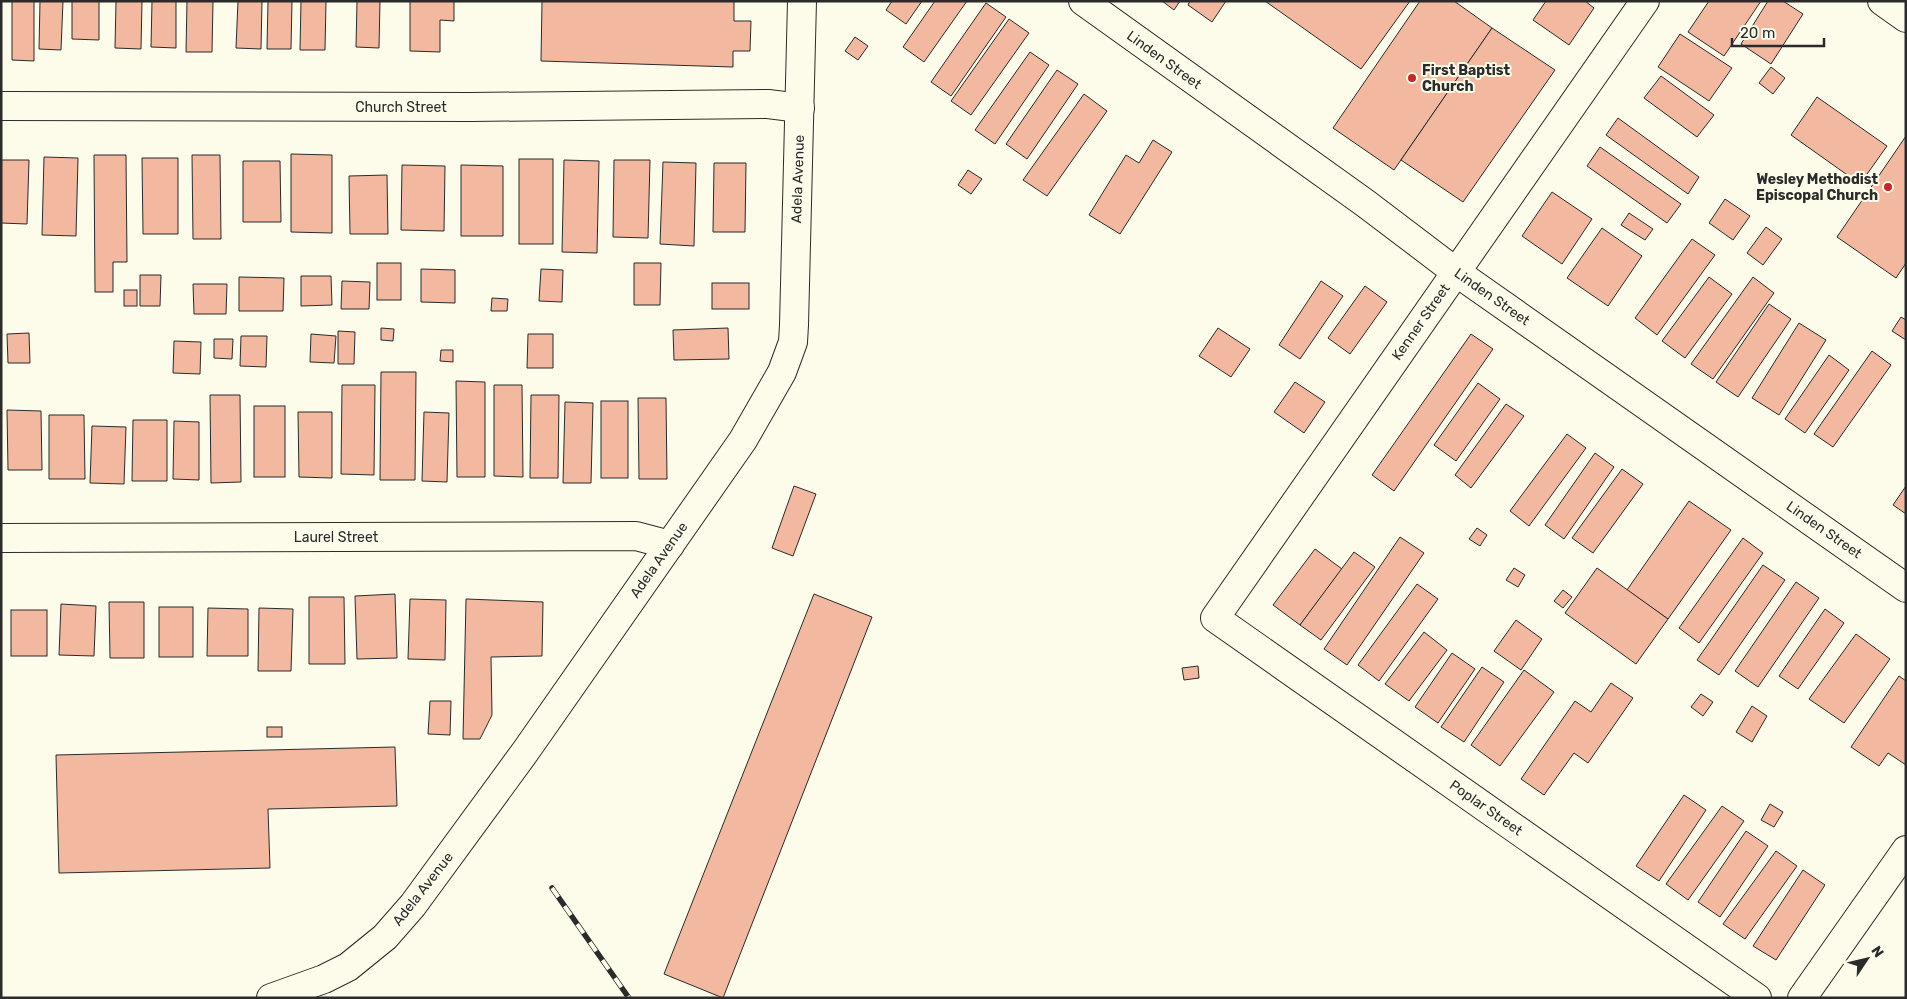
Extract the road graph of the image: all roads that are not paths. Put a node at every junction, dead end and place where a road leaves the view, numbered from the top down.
1 (802, 1) edge
2 (1082, 1) edge
3 (1645, 1) edge
4 (1882, 1) edge
5 (1906, 18) edge
6 (1, 106) edge
7 (800, 108) junction
8 (1456, 272) junction
9 (1, 538) edge
10 (670, 545) junction
11 (1906, 588) edge
12 (1216, 618) joint
13 (1906, 850) edge
14 (271, 998) edge
15 (1757, 998) edge
16 (1802, 998) edge

1 - 7 street, Adela Avenue
2 - 8 street, Linden Street
3 - 8 street, Kenner Street
4 - 5 street
6 - 7 street, Church Street
7 - 10 street, Adela Avenue
8 - 11 street, Linden Street
8 - 12 street, Kenner Street
9 - 10 street, Laurel Street
10 - 14 street, Adela Avenue
12 - 15 street, Poplar Street
13 - 16 street

